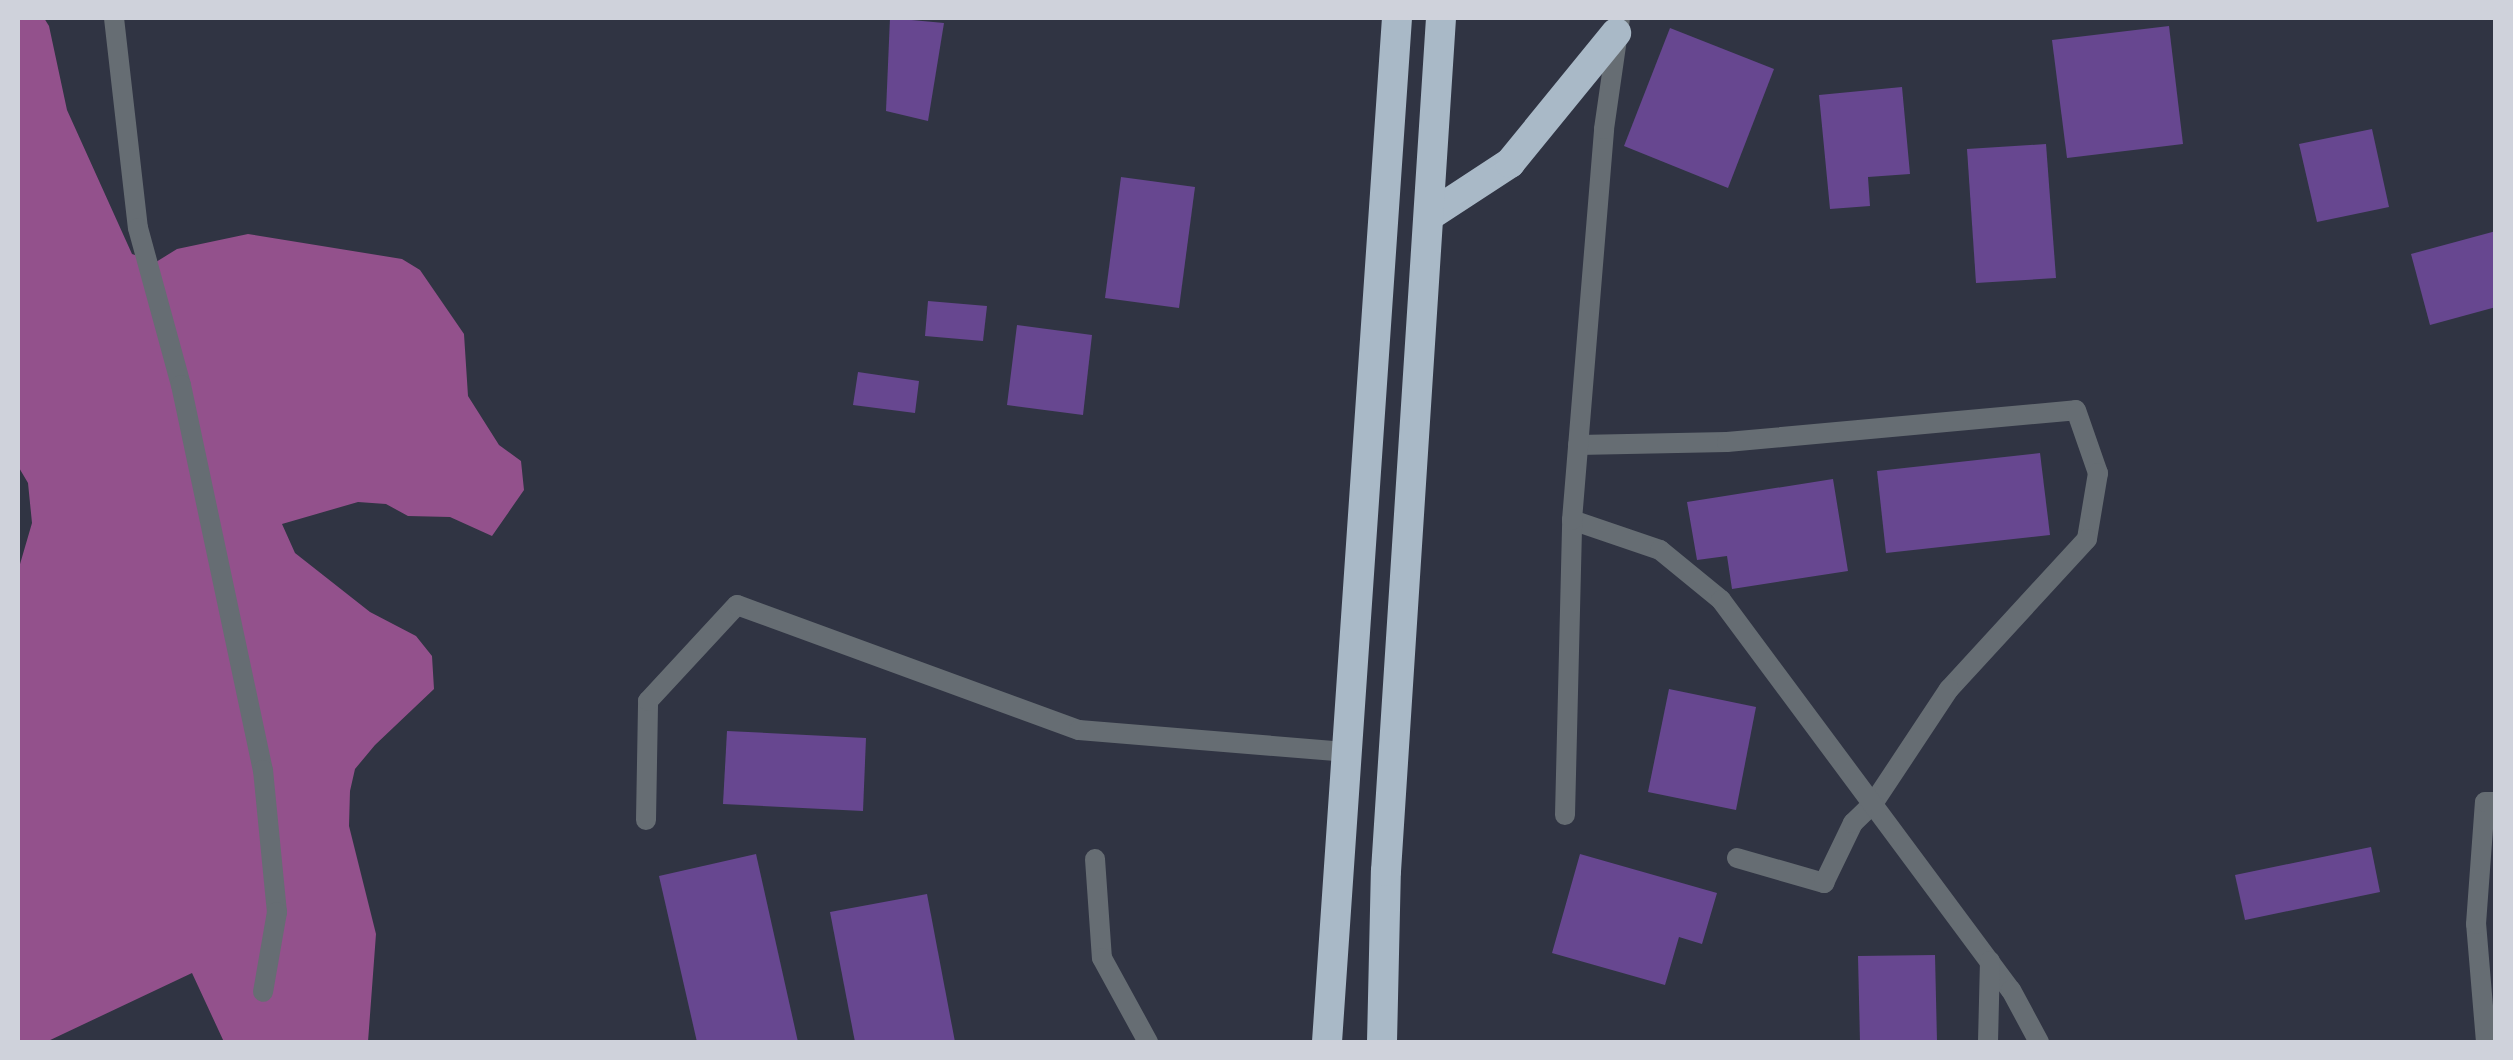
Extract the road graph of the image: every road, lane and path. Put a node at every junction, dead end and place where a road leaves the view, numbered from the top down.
1 (114, 18) edge
2 (1397, 18) edge
3 (1441, 18) edge
4 (1618, 25) edge
5 (1428, 216) junction
6 (1578, 445) junction
7 (1572, 520) junction
8 (1344, 752) junction
9 (2496, 802) edge
10 (1873, 804) junction
11 (1565, 814) dead end
12 (646, 820) dead end
13 (1737, 858) dead end
14 (1095, 859) dead end
15 (1386, 870) junction
16 (1335, 888) junction
17 (1990, 961) junction
18 (263, 992) dead end
19 (1148, 1042) edge
20 (1327, 1042) edge
21 (1382, 1042) edge
22 (1988, 1042) edge
23 (2040, 1042) edge
24 (2486, 1042) edge

1 - 18 street
2 - 8 highway
3 - 5 highway
4 - 5 highway
4 - 6 street
5 - 15 highway
6 - 7 street
6 - 10 street
7 - 10 street
7 - 11 street
8 - 12 street
8 - 16 highway
9 - 24 street
10 - 13 street
10 - 17 street
14 - 19 street
15 - 16 highway
15 - 21 highway
16 - 20 highway
17 - 22 street
17 - 23 street

